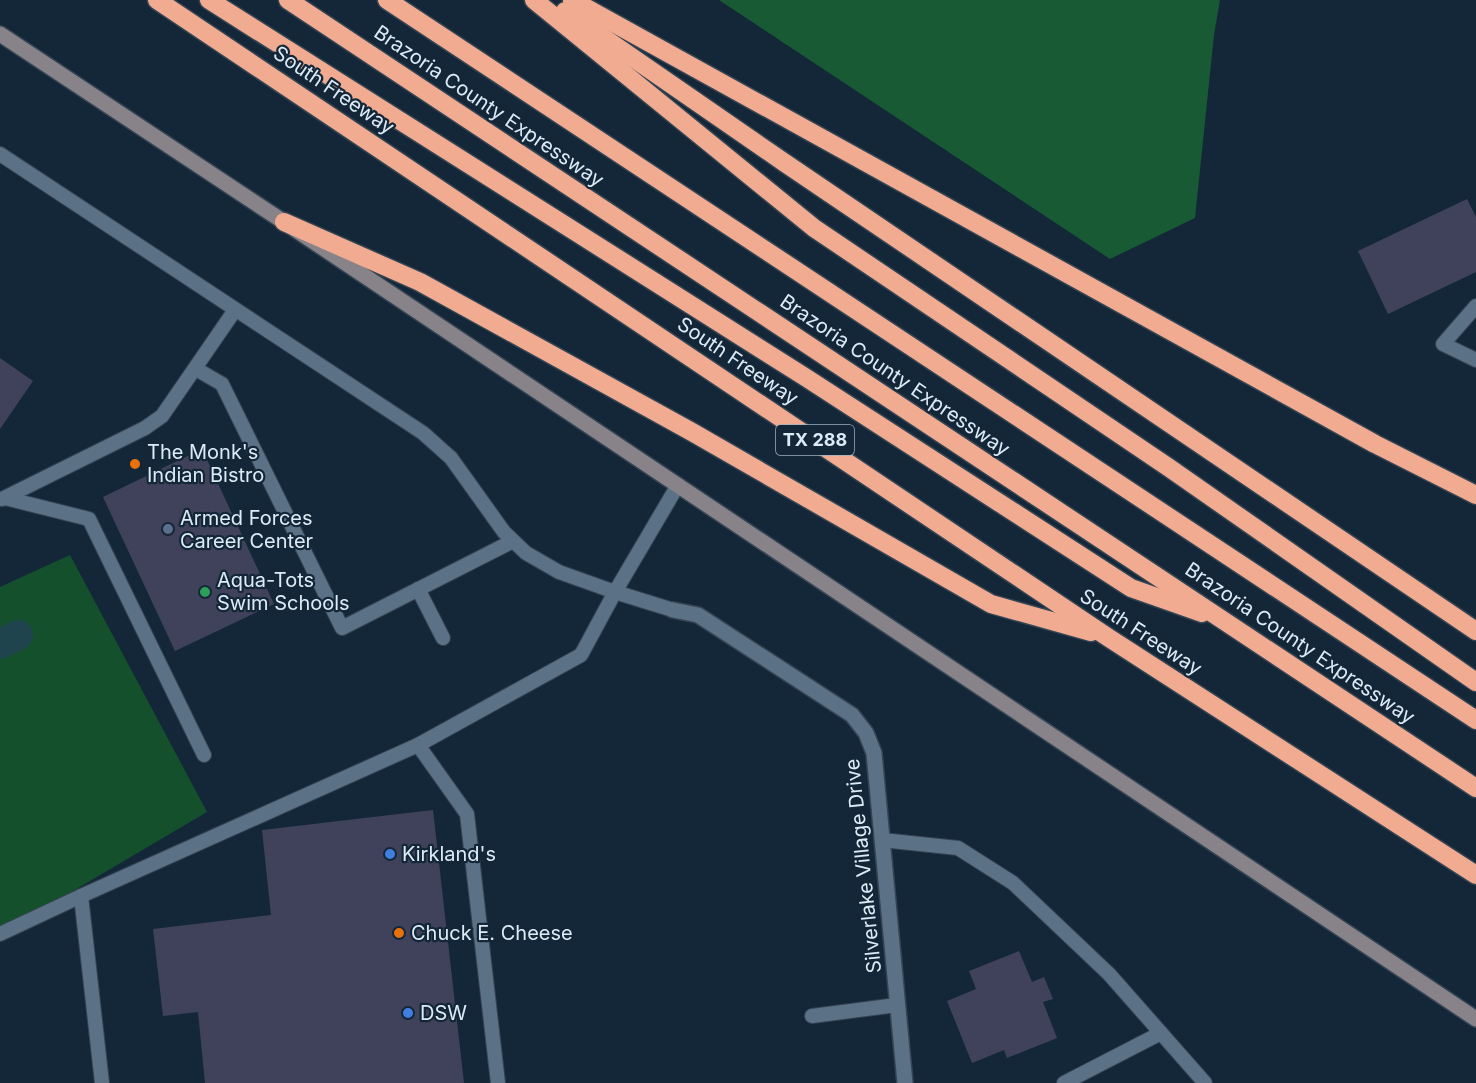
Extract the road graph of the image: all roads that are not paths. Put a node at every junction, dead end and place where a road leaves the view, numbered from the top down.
1 (157, 0) edge
2 (210, 0) edge
3 (288, 0) edge
4 (387, 0) edge
5 (534, 0) edge
6 (548, 0) edge
7 (572, 0) edge
8 (0, 34) edge
9 (0, 154) edge
10 (284, 222) junction
11 (1476, 306) edge
12 (236, 310) junction
13 (1476, 360) edge
14 (196, 369) junction
15 (678, 485) junction
16 (1476, 495) edge
17 (2, 499) edge
18 (513, 541) junction
19 (418, 589) junction
20 (615, 592) junction
21 (673, 610) joint
22 (1228, 623) junction
23 (1476, 631) edge
24 (1109, 638) junction
25 (443, 639) dead end
26 (1476, 682) edge
27 (1476, 720) edge
28 (418, 745) junction
29 (204, 755) dead end
30 (1476, 788) edge
31 (882, 840) junction
32 (1476, 875) edge
33 (81, 896) junction
34 (0, 934) edge
35 (897, 1005) junction
36 (812, 1016) dead end
37 (1476, 1019) edge
38 (1161, 1033) junction
39 (102, 1083) edge
40 (498, 1083) edge
41 (905, 1083) edge
42 (1064, 1083) edge
43 (1204, 1083) edge

1 - 24 highway, South Freeway / TX 288
2 - 22 highway
3 - 22 highway, Brazoria County Expressway
4 - 27 highway, Brazoria County Expressway
5 - 26 highway
6 - 23 highway
7 - 16 highway
8 - 10 main road
9 - 12 lane
10 - 15 main road
10 - 24 highway
11 - 13 lane
12 - 14 lane
12 - 18 lane
14 - 17 lane
14 - 19 lane
15 - 20 lane
15 - 37 main road
17 - 29 lane
18 - 19 lane
18 - 20 lane
19 - 25 lane
20 - 21 lane
20 - 28 lane
21 - 31 street, Silverlake Village Drive
22 - 30 highway, Brazoria County Expressway
24 - 32 highway, South Freeway / TX 288
28 - 33 lane
28 - 40 lane
31 - 35 street, Silverlake Village Drive
31 - 38 lane
33 - 34 lane
33 - 39 lane
35 - 36 lane
35 - 41 street, Silverlake Village Drive
38 - 42 lane
38 - 43 lane

